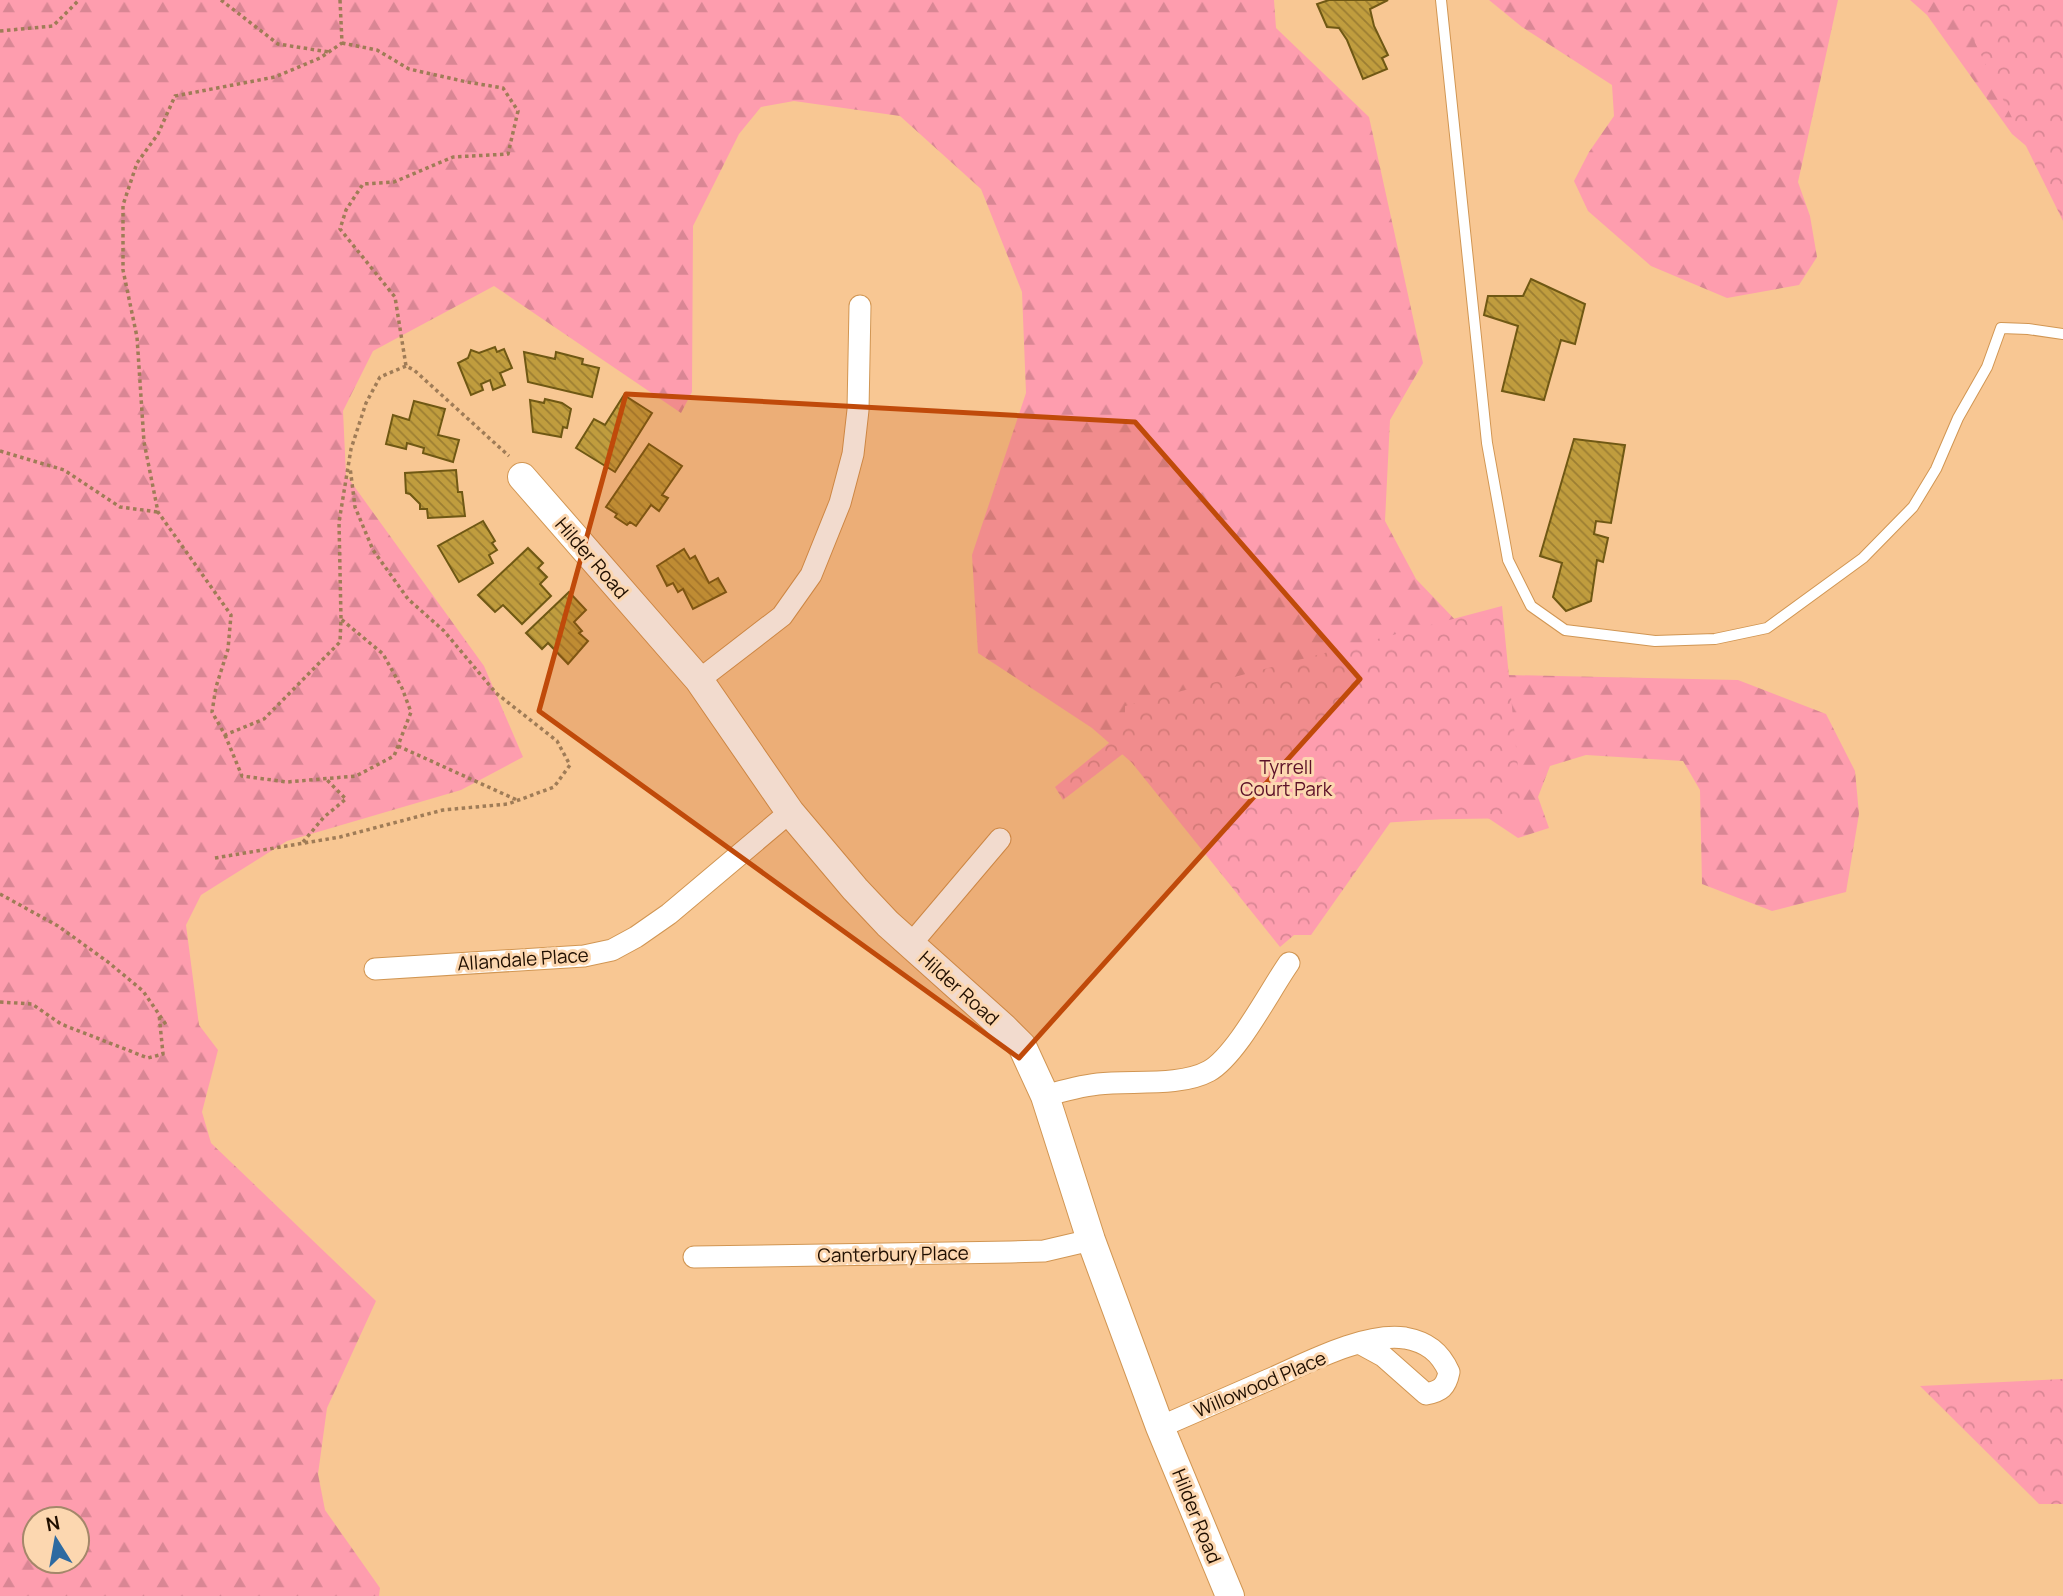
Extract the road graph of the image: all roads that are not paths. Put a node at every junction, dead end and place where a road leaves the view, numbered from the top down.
1 (1441, 0) edge
2 (860, 306) dead end
3 (2063, 334) edge
4 (522, 477) road end
5 (699, 680) junction
6 (790, 812) junction
7 (1000, 839) dead end
8 (911, 944) junction
9 (1289, 963) dead end
10 (375, 968) dead end
11 (1045, 1096) junction
12 (1091, 1240) junction
13 (694, 1257) dead end
14 (1361, 1343) dead end
15 (1160, 1427) junction
16 (1230, 1596) edge

1 - 3 lane
2 - 5 street
4 - 5 street, Hilder Road
5 - 6 street, Hilder Road
6 - 8 street, Hilder Road
6 - 10 street, Allandale Place
7 - 8 street
8 - 11 street, Hilder Road
9 - 11 street
11 - 12 street, Hilder Road
12 - 13 street, Canterbury Place
12 - 15 street, Hilder Road
14 - 15 street, Willowood Place
15 - 16 street, Hilder Road

